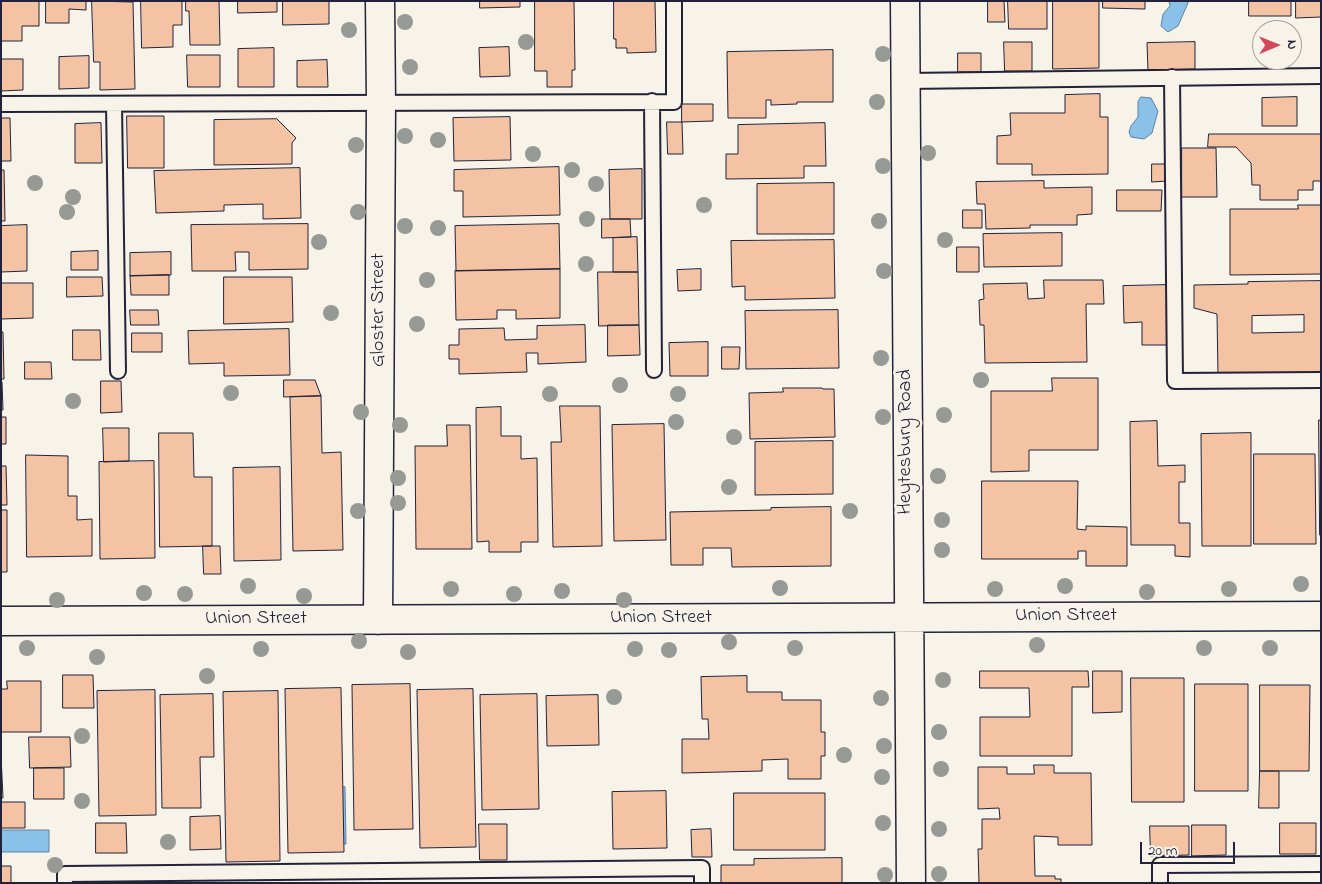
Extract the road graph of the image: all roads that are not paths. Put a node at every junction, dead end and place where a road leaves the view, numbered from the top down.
1 (380, 1) edge
2 (674, 1) edge
3 (905, 1) edge
4 (1321, 76) edge
5 (1172, 78) junction
6 (905, 81) junction
7 (381, 102) junction
8 (652, 102) junction
9 (1, 104) edge
10 (114, 104) junction
11 (654, 370) dead end
12 (118, 371) dead end
13 (1321, 380) edge
14 (1321, 616) edge
15 (908, 618) junction
16 (378, 620) junction
17 (1, 621) edge
18 (1321, 864) edge
19 (65, 883) edge
20 (702, 883) edge
21 (911, 883) edge
22 (1160, 883) edge

1 - 7 street, Gloster Street
2 - 8 lane
3 - 6 street, Heytesbury Road
4 - 5 lane
5 - 6 lane
5 - 13 lane
6 - 15 street, Heytesbury Road
7 - 8 lane
7 - 10 lane
7 - 16 street, Gloster Street
8 - 11 lane
9 - 10 lane
10 - 12 lane
14 - 15 street, Union Street
15 - 16 street, Union Street
15 - 21 street, Heytesbury Road
16 - 17 street, Union Street
18 - 22 lane
19 - 20 lane

